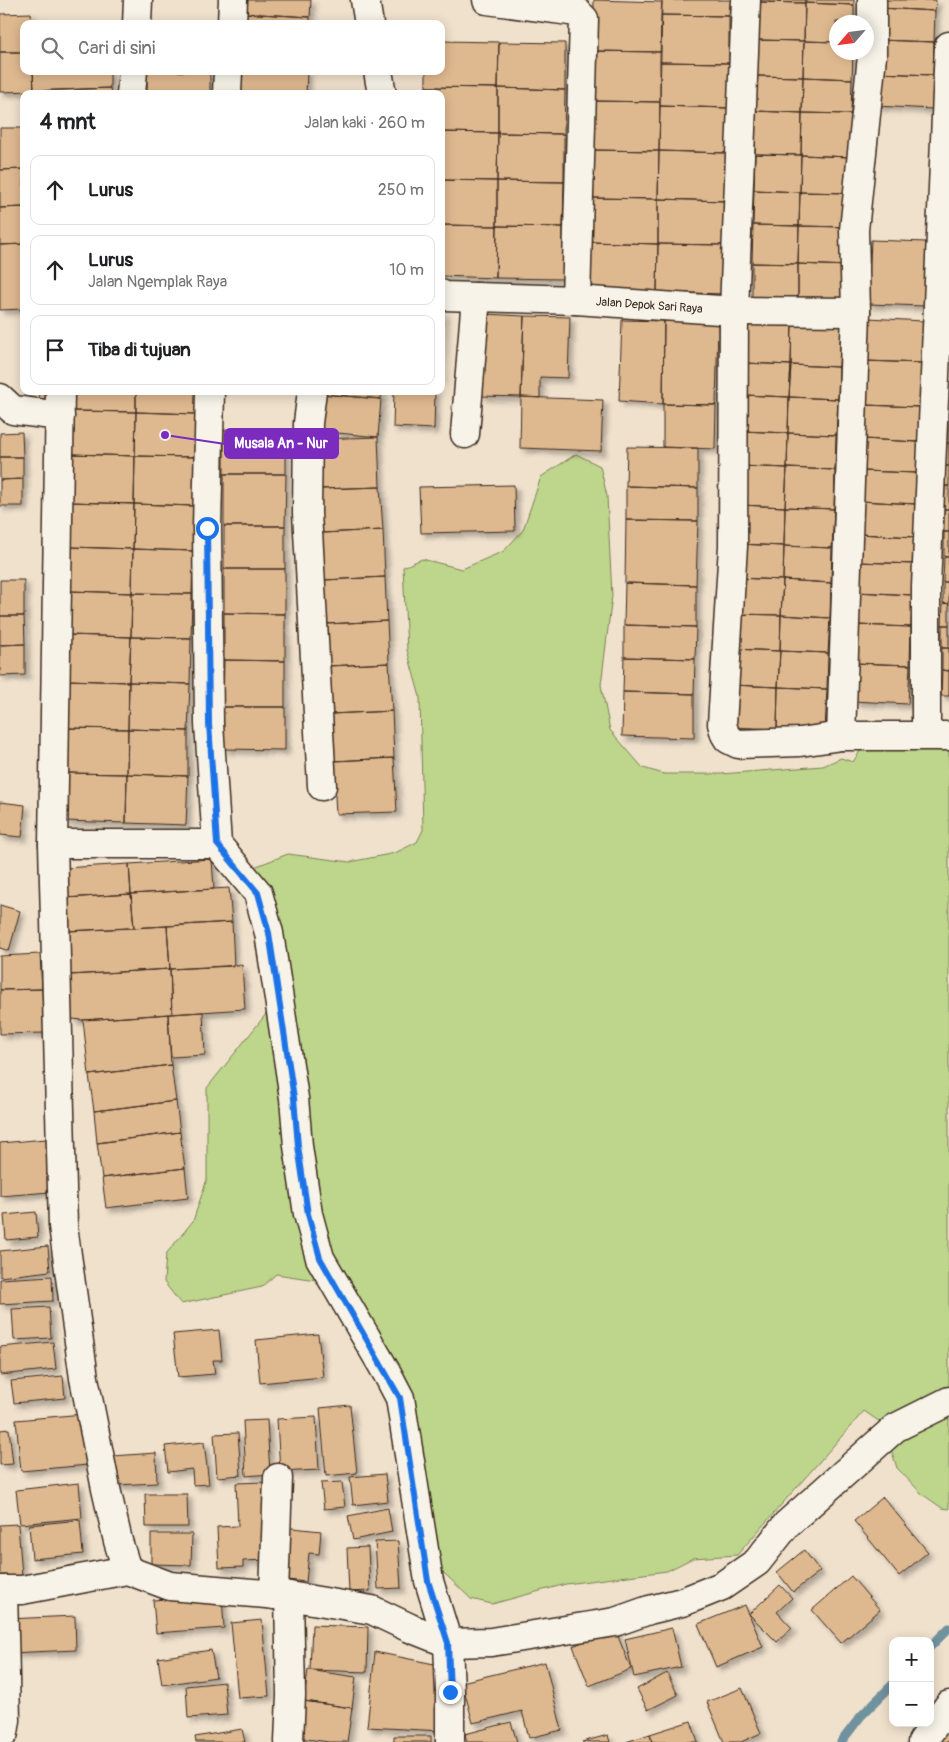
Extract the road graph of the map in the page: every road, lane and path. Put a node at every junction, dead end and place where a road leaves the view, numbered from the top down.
1 (138, 0) edge
2 (233, 0) edge
3 (365, 0) edge
4 (487, 0) edge
5 (746, 0) edge
6 (872, 0) edge
7 (137, 20) edge
8 (232, 20) edge
9 (368, 20) edge
10 (949, 46) edge
11 (133, 75) edge
12 (228, 75) edge
13 (379, 75) edge
14 (131, 90) edge
15 (227, 90) edge
16 (381, 90) edge
17 (445, 296) edge
18 (476, 297) junction
19 (576, 300) junction
20 (734, 311) junction
21 (856, 312) junction
22 (943, 360) edge
23 (210, 395) edge
24 (312, 395) edge
25 (0, 398) edge
26 (60, 403) edge
27 (465, 434) dead end
28 (841, 736) junction
29 (938, 736) edge
30 (322, 786) dead end
31 (52, 844) junction
32 (217, 844) junction
33 (949, 1401) edge
34 (278, 1478) dead end
35 (127, 1570) junction
36 (1, 1590) edge
37 (282, 1596) junction
38 (448, 1643) junction
39 (949, 1705) edge
40 (0, 1735) edge
41 (289, 1742) edge
42 (450, 1742) edge
43 (922, 1742) edge

1 - 7 street
2 - 8 street
3 - 9 street
4 - 19 street
5 - 20 street
6 - 21 street
10 - 22 street
11 - 14 street
12 - 15 street
13 - 16 street
17 - 18 street, Jalan Depok Sari Raya
18 - 19 street, Jalan Depok Sari Raya
18 - 27 street
19 - 20 street, Jalan Depok Sari Raya
20 - 21 street, Jalan Depok Sari Raya
20 - 28 street
21 - 28 street
22 - 29 street
23 - 32 street
24 - 30 street
25 - 26 street
26 - 31 street
28 - 29 street
31 - 32 street
31 - 35 street
32 - 38 street
33 - 38 street
34 - 37 street
35 - 36 street
35 - 37 street
36 - 40 street
37 - 38 street
37 - 41 street
38 - 42 street
39 - 43 street

